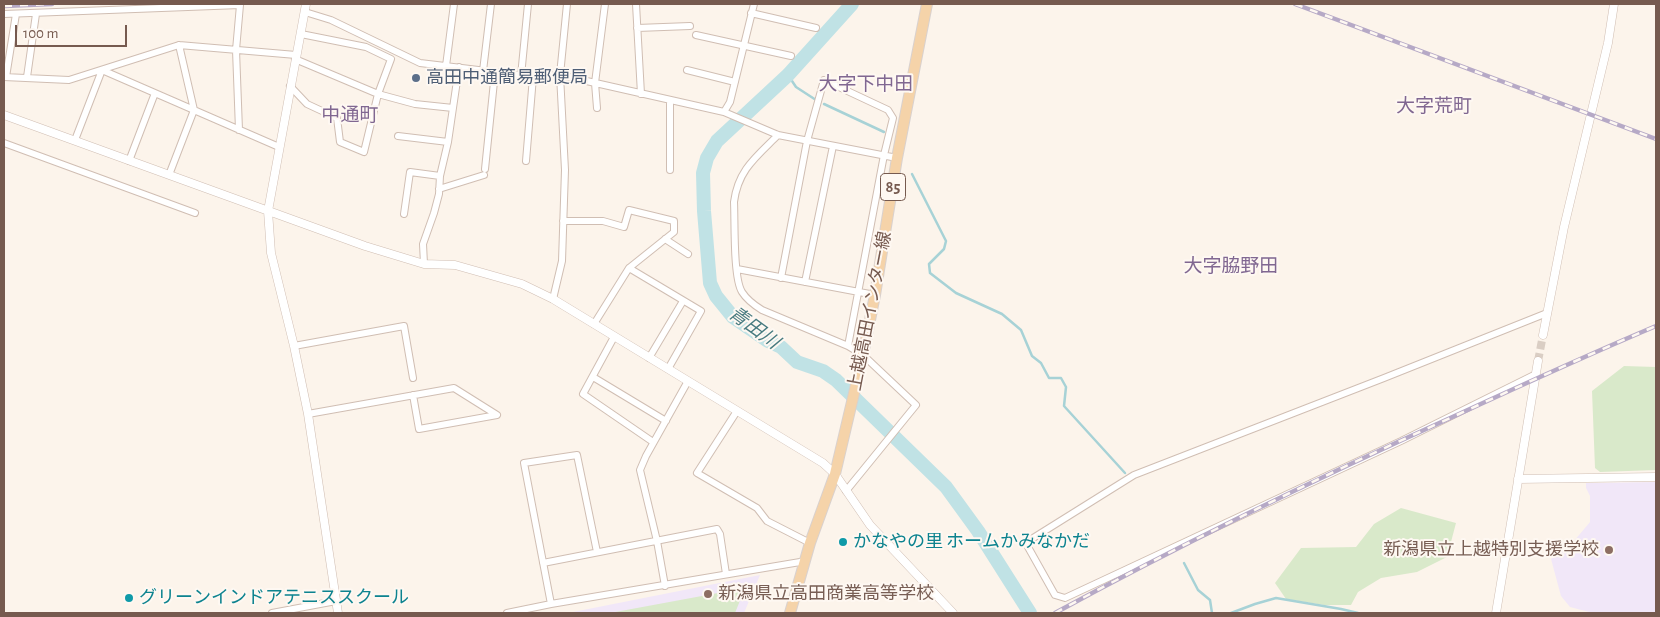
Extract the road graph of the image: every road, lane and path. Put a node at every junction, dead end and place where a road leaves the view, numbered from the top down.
1 (454, 4) edge
2 (491, 4) edge
3 (528, 4) edge
4 (567, 4) edge
5 (604, 4) edge
6 (636, 4) edge
7 (754, 4) edge
8 (927, 4) edge
9 (1614, 4) edge
10 (305, 8) edge
11 (751, 13) junction
12 (4, 14) edge
13 (16, 14) junction
14 (36, 14) junction
15 (690, 26) dead end
16 (637, 28) junction
17 (816, 28) dead end
18 (301, 34) junction
19 (696, 35) dead end
20 (179, 45) junction
21 (743, 47) junction
22 (236, 50) junction
23 (791, 56) dead end
24 (296, 57) junction
25 (446, 66) junction
26 (459, 67) junction
27 (102, 70) junction
28 (687, 70) dead end
29 (483, 71) junction
30 (495, 72) junction
31 (560, 75) junction
32 (521, 76) junction
33 (5, 77) edge
34 (28, 77) junction
35 (533, 77) junction
36 (735, 82) junction
37 (595, 83) junction
38 (290, 86) junction
39 (155, 93) junction
40 (378, 94) junction
41 (640, 94) junction
42 (670, 100) junction
43 (453, 108) junction
44 (597, 108) dead end
45 (194, 110) junction
46 (724, 112) junction
47 (4, 114) edge
48 (239, 130) junction
49 (778, 135) junction
50 (398, 136) dead end
51 (75, 140) junction
52 (807, 141) junction
53 (448, 142) junction
54 (4, 143) edge
55 (833, 146) junction
56 (279, 147) junction
57 (884, 155) junction
58 (897, 158) junction
59 (129, 161) junction
60 (526, 161) dead end
61 (670, 170) dead end
62 (169, 175) junction
63 (440, 176) junction
64 (439, 189) junction
65 (268, 211) junction
66 (195, 213) dead end
67 (404, 214) dead end
68 (563, 221) junction
69 (665, 240) junction
70 (688, 254) dead end
71 (424, 264) junction
72 (629, 268) junction
73 (737, 269) junction
74 (781, 278) junction
75 (805, 282) junction
76 (858, 292) junction
77 (875, 295) junction
78 (553, 299) junction
79 (683, 301) junction
80 (1547, 312) junction
81 (594, 324) junction
82 (1543, 335) tunnel mouth
83 (614, 337) junction
84 (294, 346) junction
85 (848, 346) junction
86 (863, 354) junction
87 (649, 358) junction
88 (1538, 361) tunnel mouth
89 (668, 369) junction
90 (1536, 374) junction
91 (593, 377) junction
92 (413, 378) dead end
93 (688, 382) junction
94 (413, 395) junction
95 (737, 412) junction
96 (308, 414) junction
97 (666, 421) junction
98 (654, 442) junction
99 (835, 474) junction
100 (1656, 477) edge
101 (1518, 479) junction
102 (846, 491) junction
103 (657, 541) junction
104 (810, 543) junction
105 (597, 552) junction
106 (806, 561) junction
107 (544, 563) junction
108 (726, 574) junction
109 (665, 586) junction
110 (336, 601) junction
111 (551, 604) junction
112 (272, 613) edge
113 (338, 613) edge
114 (507, 613) edge
115 (790, 613) edge
116 (953, 613) edge
117 (1496, 613) edge

1 - 25 street
2 - 29 street
3 - 32 street
4 - 31 street
5 - 37 street
6 - 16 street
7 - 11 street
8 - 58 main road, 上越高田インター線 / 85
9 - 80 street
10 - 18 street
10 - 25 street
11 - 17 street
11 - 21 street
12 - 13 street
13 - 14 street
13 - 33 street
14 - 22 street
14 - 34 street
15 - 16 street
16 - 41 street
18 - 24 street
18 - 40 street
19 - 21 street
20 - 22 street
20 - 27 street
20 - 45 street
21 - 23 street
21 - 36 street
22 - 24 street
22 - 48 street
24 - 38 street
24 - 40 street
25 - 26 street
26 - 29 street
26 - 43 street
27 - 34 street
27 - 39 street
27 - 51 street
28 - 36 street
29 - 30 street
30 - 32 street
30 - 64 street
31 - 35 street
31 - 37 street
31 - 68 street
32 - 35 street
33 - 34 street
35 - 60 street
36 - 46 street
37 - 41 street
37 - 44 street
38 - 40 street
38 - 56 street
39 - 45 street
39 - 59 street
40 - 43 street
41 - 42 street
42 - 46 street
42 - 61 street
43 - 53 street
45 - 48 street
45 - 62 street
46 - 49 street
47 - 51 street
48 - 56 street
49 - 52 street
49 - 73 street
50 - 53 street
51 - 59 street
52 - 55 street
52 - 57 street
52 - 74 street
53 - 63 street
54 - 66 street
55 - 57 street
55 - 75 street
56 - 65 street
57 - 58 street
57 - 76 street
58 - 77 main road, 上越高田インター線 / 85
59 - 62 street
62 - 65 street
63 - 64 street
63 - 67 street
64 - 71 street
65 - 71 street
65 - 84 street
68 - 69 street
68 - 78 street
69 - 70 street
69 - 72 street
71 - 78 street
72 - 79 street
72 - 81 street
73 - 74 street
73 - 85 street
74 - 75 street
75 - 76 street
76 - 77 street
76 - 85 street
77 - 86 main road, 上越高田インター線 / 85
78 - 81 street
79 - 87 street
79 - 89 street
80 - 82 street
80 - 90 street
81 - 83 street
83 - 87 street
83 - 91 street
84 - 92 street
84 - 96 street
85 - 86 street
86 - 99 main road, 上越高田インター線 / 85
86 - 102 street
87 - 89 street
88 - 90 street
89 - 93 street
90 - 101 street
91 - 97 street
91 - 98 street
93 - 95 street
93 - 97 street
94 - 94 street
94 - 96 street
95 - 99 street
95 - 104 street
96 - 110 street
97 - 98 street
98 - 103 street
99 - 102 street
99 - 104 main road, 上越高田インター線 / 85
100 - 101 street
101 - 117 street
102 - 116 street
103 - 105 street
103 - 108 street
103 - 109 street
104 - 106 main road, 上越高田インター線 / 85
105 - 107 street
105 - 107 street
106 - 108 street
106 - 115 main road, 上越高田インター線 / 85
107 - 111 street
108 - 109 street
109 - 111 street
110 - 112 street
110 - 113 street
111 - 114 street

